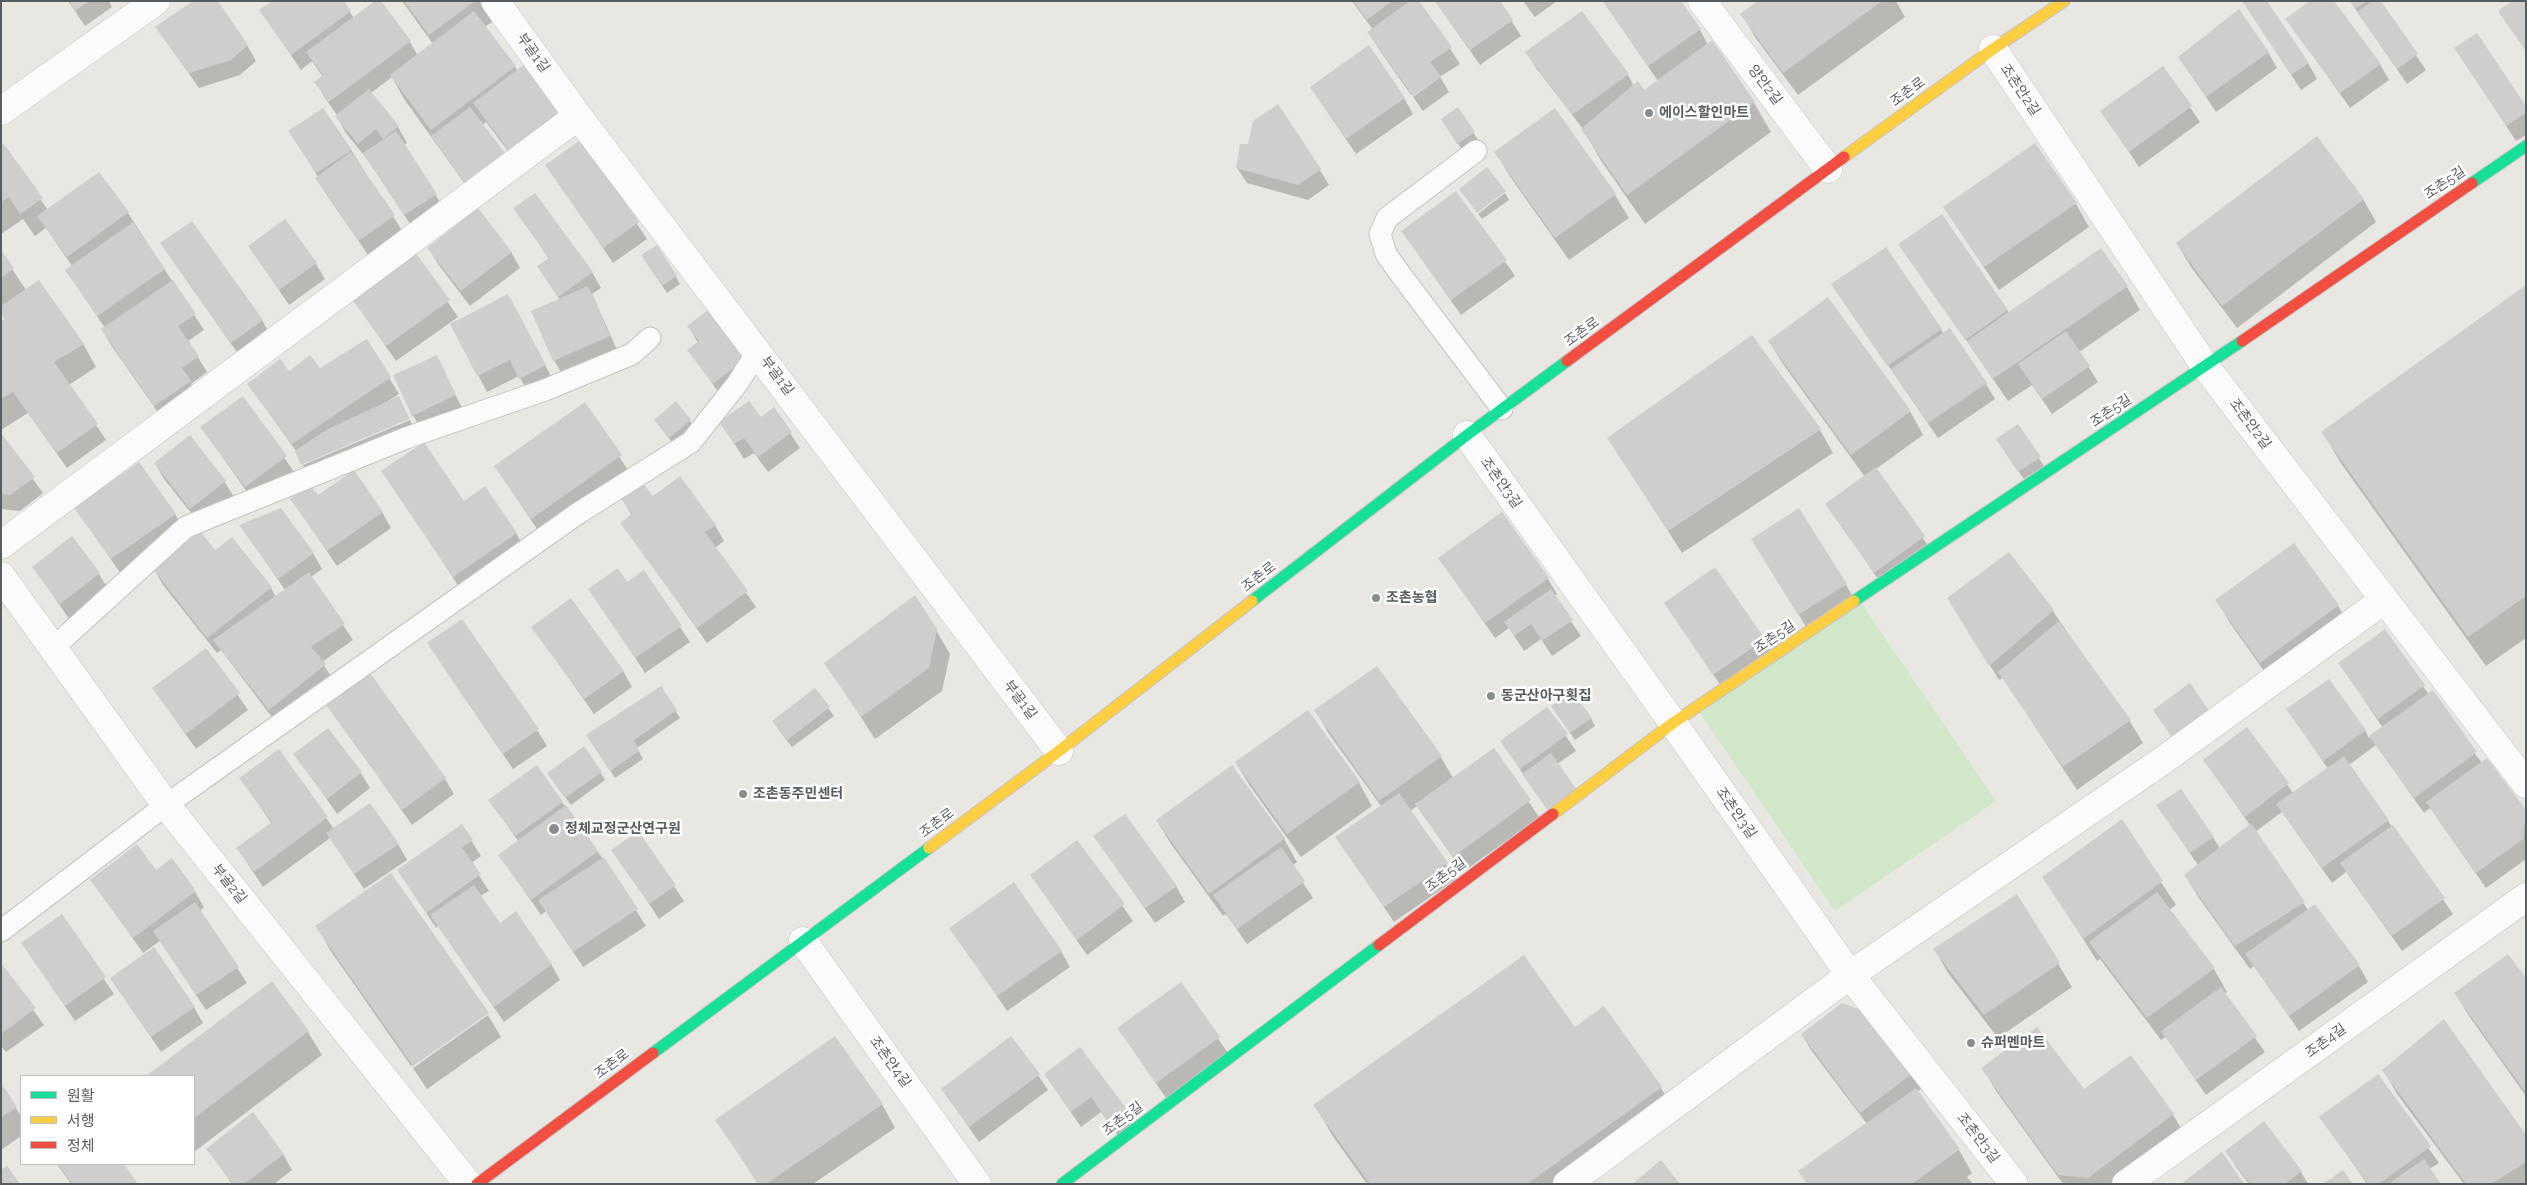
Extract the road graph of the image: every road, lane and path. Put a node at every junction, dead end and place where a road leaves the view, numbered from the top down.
1 (156, 1) edge
2 (495, 1) edge
3 (1702, 1) edge
4 (2064, 1) edge
5 (1993, 50) junction
6 (1, 112) edge
7 (578, 116) junction
8 (2526, 146) edge
9 (1476, 150) dead end
10 (1828, 169) junction
11 (650, 338) dead end
12 (758, 350) junction
13 (2205, 366) junction
14 (1502, 409) junction
15 (1467, 435) junction
16 (1, 545) edge
17 (1, 576) edge
18 (2384, 600) junction
19 (53, 648) junction
20 (1673, 723) junction
21 (1059, 751) junction
22 (2526, 784) edge
23 (166, 805) junction
24 (2526, 897) edge
25 (1, 931) edge
26 (803, 941) junction
27 (1850, 976) junction
28 (468, 1184) edge
29 (477, 1184) edge
30 (977, 1184) edge
31 (1062, 1184) edge
32 (1567, 1184) edge
33 (2014, 1184) edge
34 (2126, 1184) edge

1 - 6 street
2 - 7 street, 부골1길
3 - 10 street, 양안2길
4 - 5 street, 조촌로
5 - 10 street, 조촌로
5 - 13 street, 조촌안2길
7 - 12 street, 부골1길
7 - 16 street
8 - 13 street, 조촌5길
9 - 14 lane
10 - 14 street, 조촌로
11 - 19 lane
12 - 21 street, 부골1길
12 - 23 lane
13 - 18 street, 조촌안2길
13 - 20 street, 조촌5길
14 - 15 street, 조촌로
15 - 20 street, 조촌안3길
15 - 21 street, 조촌로
17 - 19 street, 부골2길
18 - 22 street, 조촌안2길
18 - 27 street
19 - 23 street, 부골2길
20 - 27 street, 조촌안3길
20 - 31 street, 조촌5길
21 - 26 street, 조촌로
23 - 25 lane
23 - 28 street, 부골2길
24 - 34 street, 조촌4길
26 - 29 street, 조촌로
26 - 30 street, 조촌안4길
27 - 32 street
27 - 33 street, 조촌안3길

